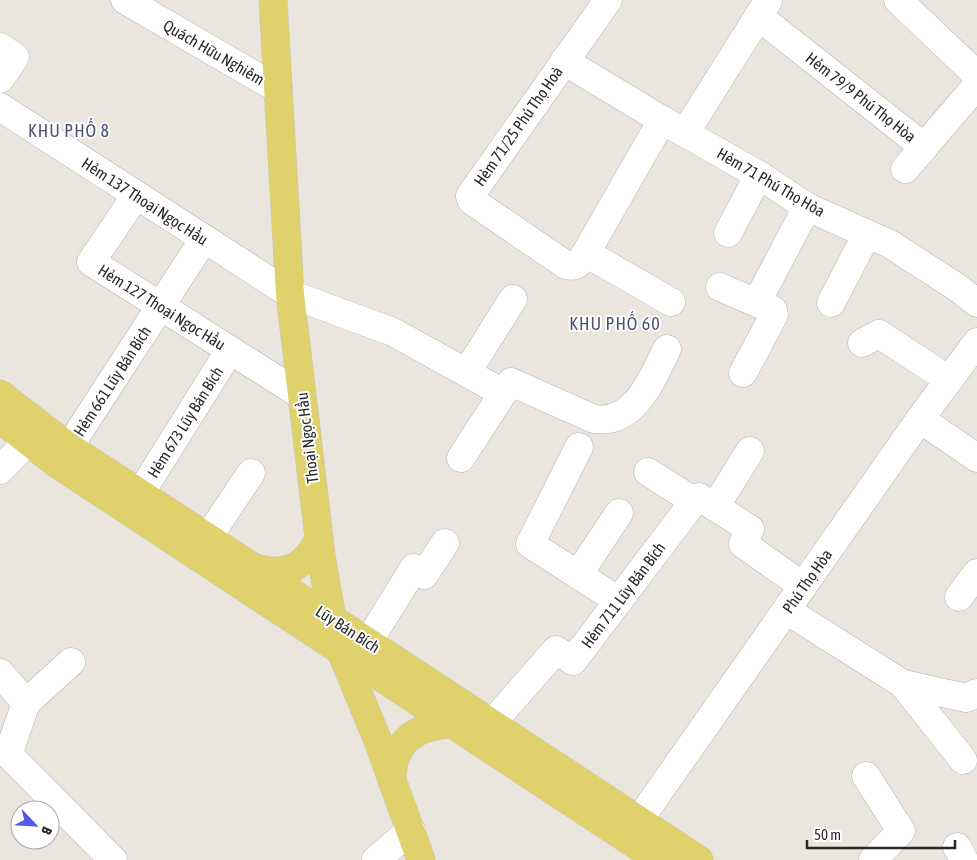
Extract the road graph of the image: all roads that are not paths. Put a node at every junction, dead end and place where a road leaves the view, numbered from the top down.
1 (125, 0) edge
2 (608, 0) edge
3 (898, 0) edge
4 (276, 4) edge
5 (763, 8) edge
6 (0, 47) edge
7 (564, 61) junction
8 (977, 75) edge
9 (0, 79) edge
10 (977, 85) edge
11 (278, 89) junction
12 (0, 107) edge
13 (674, 127) junction
14 (924, 147) junction
15 (905, 169) dead end
16 (759, 175) junction
17 (136, 195) junction
18 (807, 207) junction
19 (728, 233) dead end
20 (867, 234) junction
21 (204, 239) junction
22 (586, 253) junction
23 (720, 287) dead end
24 (290, 294) junction
25 (513, 299) dead end
26 (671, 302) dead end
27 (757, 302) junction
28 (831, 303) dead end
29 (977, 303) edge
30 (160, 306) junction
31 (977, 342) edge
32 (862, 343) dead end
33 (667, 349) dead end
34 (230, 350) junction
35 (467, 372) junction
36 (743, 373) dead end
37 (949, 380) junction
38 (503, 393) junction
39 (0, 394) edge
40 (301, 395) junction
41 (0, 419) edge
42 (920, 419) junction
43 (35, 434) junction
44 (69, 447) junction
45 (579, 447) dead end
46 (750, 451) dead end
47 (461, 458) dead end
48 (977, 458) edge
49 (0, 470) edge
50 (648, 472) dead end
51 (251, 473) dead end
52 (140, 494) junction
53 (704, 504) junction
54 (619, 513) dead end
55 (207, 538) junction
56 (318, 539) junction
57 (445, 542) dead end
58 (252, 567) junction
59 (977, 572) edge
60 (578, 574) junction
61 (803, 586) junction
62 (959, 597) dead end
63 (619, 601) junction
64 (786, 610) junction
65 (332, 619) junction
66 (368, 642) junction
67 (340, 649) junction
68 (71, 662) dead end
69 (0, 673) edge
70 (902, 684) junction
71 (976, 696) edge
72 (26, 703) junction
73 (492, 723) junction
74 (453, 724) junction
75 (963, 760) dead end
76 (866, 776) dead end
77 (392, 780) junction
78 (639, 820) junction
79 (411, 830) junction
80 (113, 860) edge
81 (376, 860) edge
82 (421, 860) edge
83 (659, 860) edge
84 (699, 860) edge
85 (873, 860) edge

1 - 11 street, Quách Hữu Nghiêm
2 - 7 street, Hẻm 71/25 Phú Thọ Hoà
3 - 8 street
4 - 11 main road, Thoại Ngọc Hầu
5 - 13 street
5 - 14 street, Hẻm 79/9 Phú Thọ Hòa
6 - 9 street
7 - 13 street, Hẻm 71 Phú Thọ Hòa
7 - 22 street, Hẻm 71/25 Phú Thọ Hoà
10 - 14 street, Hẻm 79/9 Phú Thọ Hòa
11 - 24 main road, Thoại Ngọc Hầu
12 - 17 street, Hẻm 137 Thoại Ngọc Hầu
13 - 16 street, Hẻm 71 Phú Thọ Hòa
13 - 22 street
14 - 15 street
16 - 18 street, Hẻm 71 Phú Thọ Hòa
16 - 19 street
17 - 21 street, Hẻm 137 Thoại Ngọc Hầu
17 - 30 street, Hẻm 127 Thoại Ngọc Hầu
18 - 20 street, Hẻm 71 Phú Thọ Hòa
18 - 27 street
20 - 28 street
20 - 29 street, Hẻm 71 Phú Thọ Hòa
21 - 24 street, Hẻm 137 Thoại Ngọc Hầu
21 - 30 street, Hẻm 661 Lũy Bán Bích
22 - 26 street
23 - 27 street
24 - 35 street, Hẻm 137 Thoại Ngọc Hầu
24 - 40 main road, Thoại Ngọc Hầu
25 - 35 street
27 - 36 street
30 - 34 street, Hẻm 127 Thoại Ngọc Hầu
30 - 44 street, Hẻm 661 Lũy Bán Bích
31 - 37 street, Phú Thọ Hòa
32 - 37 street
33 - 38 street
34 - 40 street, Hẻm 127 Thoại Ngọc Hầu
34 - 52 street, Hẻm 673 Lũy Bán Bích
35 - 38 street, Hẻm 137 Thoại Ngọc Hầu
37 - 42 street, Phú Thọ Hòa
38 - 47 street
39 - 43 main road, Lũy Bán Bích
40 - 56 main road, Thoại Ngọc Hầu
41 - 43 main road, Lũy Bán Bích
42 - 48 street
42 - 61 street, Phú Thọ Hòa
43 - 44 main road, Lũy Bán Bích
43 - 49 street
43 - 67 main road, Lũy Bán Bích
44 - 52 main road, Lũy Bán Bích
45 - 60 street
46 - 53 street, Hẻm 711 Lũy Bán Bích
50 - 53 street
51 - 55 street
52 - 55 main road, Lũy Bán Bích
53 - 61 street
53 - 63 street, Hẻm 711 Lũy Bán Bích
54 - 60 street
55 - 58 main road, Lũy Bán Bích
56 - 58 main road
56 - 65 main road, Thoại Ngọc Hầu
57 - 66 street
58 - 65 main road, Lũy Bán Bích
59 - 62 street
60 - 63 street
61 - 64 street, Phú Thọ Hòa
63 - 73 street, Hẻm 711 Lũy Bán Bích
64 - 70 street
64 - 78 street, Phú Thọ Hòa
65 - 66 main road, Lũy Bán Bích
65 - 67 main road, Thoại Ngọc Hầu
66 - 73 main road, Lũy Bán Bích
67 - 74 main road, Lũy Bán Bích
67 - 77 main road, Thoại Ngọc Hầu
68 - 72 street
69 - 72 street
70 - 71 street
70 - 75 street
72 - 80 street
73 - 78 main road, Lũy Bán Bích
74 - 77 main road
74 - 83 main road, Lũy Bán Bích
76 - 85 street
77 - 79 main road, Thoại Ngọc Hầu
78 - 84 main road, Lũy Bán Bích
79 - 81 street
79 - 82 main road, Thoại Ngọc Hầu

